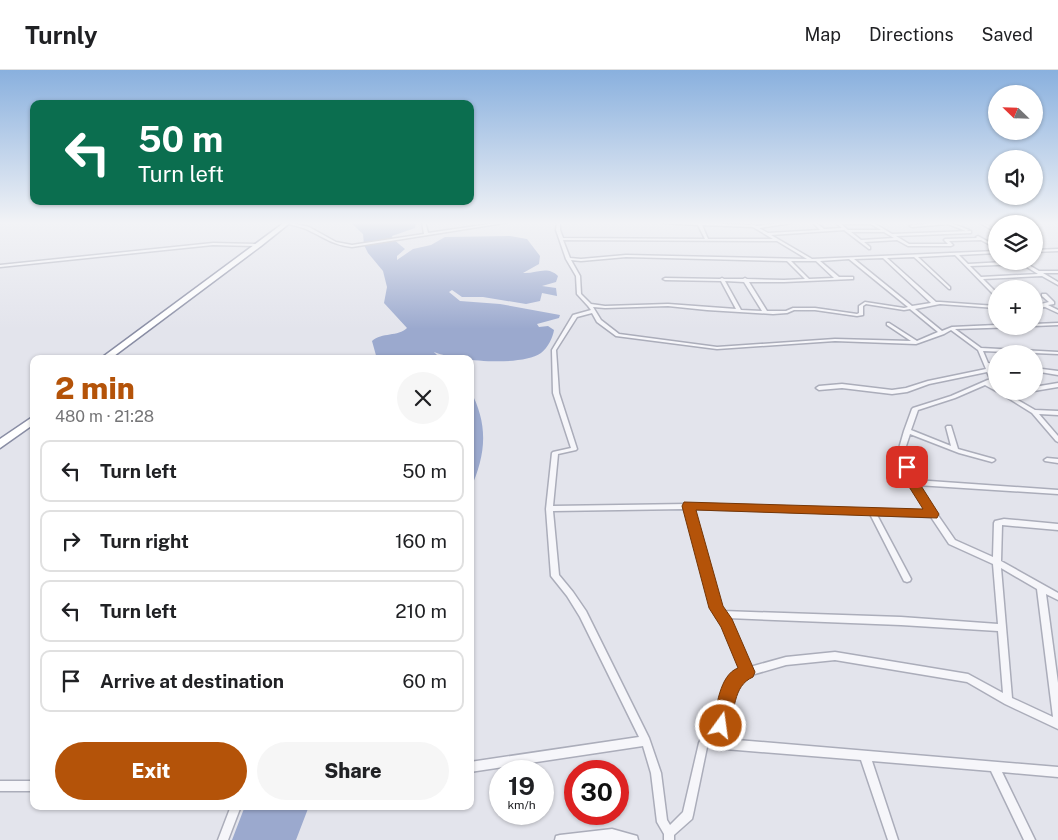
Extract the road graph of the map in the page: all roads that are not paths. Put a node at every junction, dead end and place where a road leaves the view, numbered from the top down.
1 (78, 258) edge
2 (244, 258) edge
3 (244, 258) edge
4 (598, 258) edge
5 (704, 258) edge
6 (807, 258) edge
7 (850, 258) joint
8 (885, 258) edge
9 (917, 258) edge
10 (960, 258) edge
11 (568, 260) joint
12 (788, 260) junction
13 (811, 260) junction
14 (818, 260) junction
15 (988, 265) edge
16 (0, 266) edge
17 (969, 266) junction
18 (1035, 270) edge
19 (1038, 272) junction
20 (1058, 272) edge
21 (1043, 276) junction
22 (837, 278) junction
23 (852, 278) dead end
24 (982, 278) junction
25 (665, 279) dead end
26 (722, 279) junction
27 (745, 279) junction
28 (807, 279) junction
29 (1058, 284) edge
30 (988, 285) edge
31 (948, 288) dead end
32 (1044, 295) dead end
33 (935, 304) junction
34 (988, 305) edge
35 (1043, 305) edge
36 (1043, 305) edge
37 (910, 307) junction
38 (592, 308) junction
39 (739, 311) junction
40 (765, 312) junction
41 (1058, 312) edge
42 (889, 324) dead end
43 (1058, 324) edge
44 (1043, 325) edge
45 (988, 327) edge
46 (952, 328) junction
47 (942, 333) junction
48 (916, 343) junction
49 (980, 349) junction
50 (1058, 353) edge
51 (110, 355) edge
52 (118, 355) edge
53 (987, 367) junction
54 (1043, 371) edge
55 (1058, 373) edge
56 (985, 383) junction
57 (988, 385) edge
58 (1058, 385) edge
59 (819, 388) dead end
60 (1043, 388) edge
61 (1015, 400) edge
62 (1034, 412) junction
63 (30, 413) edge
64 (1058, 413) edge
65 (30, 422) edge
66 (949, 427) dead end
67 (907, 431) junction
68 (0, 435) edge
69 (1058, 440) edge
70 (0, 444) edge
71 (955, 449) junction
72 (992, 460) dead end
73 (1047, 460) dead end
74 (1058, 461) edge
75 (912, 482) junction
76 (1058, 492) edge
77 (688, 506) junction
78 (549, 509) junction
79 (872, 512) junction
80 (932, 514) junction
81 (1058, 527) edge
82 (997, 562) junction
83 (907, 579) dead end
84 (1041, 588) junction
85 (1058, 598) edge
86 (719, 614) junction
87 (1002, 628) junction
88 (747, 672) junction
89 (1008, 701) junction
90 (1058, 718) edge
91 (1058, 724) edge
92 (709, 738) junction
93 (646, 741) junction
94 (866, 756) junction
95 (474, 766) edge
96 (994, 766) junction
97 (1058, 772) edge
98 (0, 786) edge
99 (30, 786) edge
100 (234, 810) edge
101 (669, 837) edge
102 (223, 840) edge
103 (560, 840) edge
104 (633, 840) edge
105 (893, 840) edge
106 (1030, 840) edge

1 - 16 street
2 - 51 highway
3 - 52 highway
4 - 11 street
5 - 12 street
6 - 13 street
7 - 14 street
7 - 37 street
8 - 33 street
9 - 31 street
10 - 17 street
11 - 38 street
12 - 13 street
12 - 28 street
13 - 14 street
14 - 22 street
15 - 17 street
17 - 24 street
18 - 19 street
19 - 20 street
19 - 21 street
21 - 24 street
21 - 29 street
22 - 23 street
22 - 28 street
24 - 30 street
25 - 26 street
26 - 27 street
26 - 39 street
27 - 28 street
27 - 40 street
32 - 35 street
33 - 34 street
33 - 37 street
36 - 41 street
37 - 40 street
37 - 47 street
38 - 39 street
38 - 48 street
38 - 78 street
39 - 40 street
42 - 48 street
43 - 44 street
45 - 46 street
46 - 47 street
46 - 49 street
47 - 48 street
49 - 50 street
49 - 53 street
53 - 56 street
53 - 59 street
54 - 55 street
56 - 57 street
56 - 67 street
58 - 60 street
61 - 62 street
62 - 64 street
62 - 69 street
63 - 68 highway
65 - 70 highway
66 - 71 street
67 - 71 street
67 - 75 street
71 - 72 street
73 - 74 street
75 - 76 street
75 - 80 street
77 - 78 street
77 - 79 street
77 - 86 street
78 - 93 street
79 - 80 street
79 - 83 street
80 - 82 street
81 - 82 street
82 - 84 street
82 - 87 street
84 - 85 street
84 - 90 street
86 - 87 street
86 - 88 street
87 - 89 street
88 - 89 street
88 - 92 street
89 - 91 street
92 - 94 street
92 - 101 street
93 - 95 street
93 - 101 street
94 - 96 street
94 - 105 street
96 - 97 street
96 - 106 street
98 - 99 street
100 - 102 street
103 - 104 street

